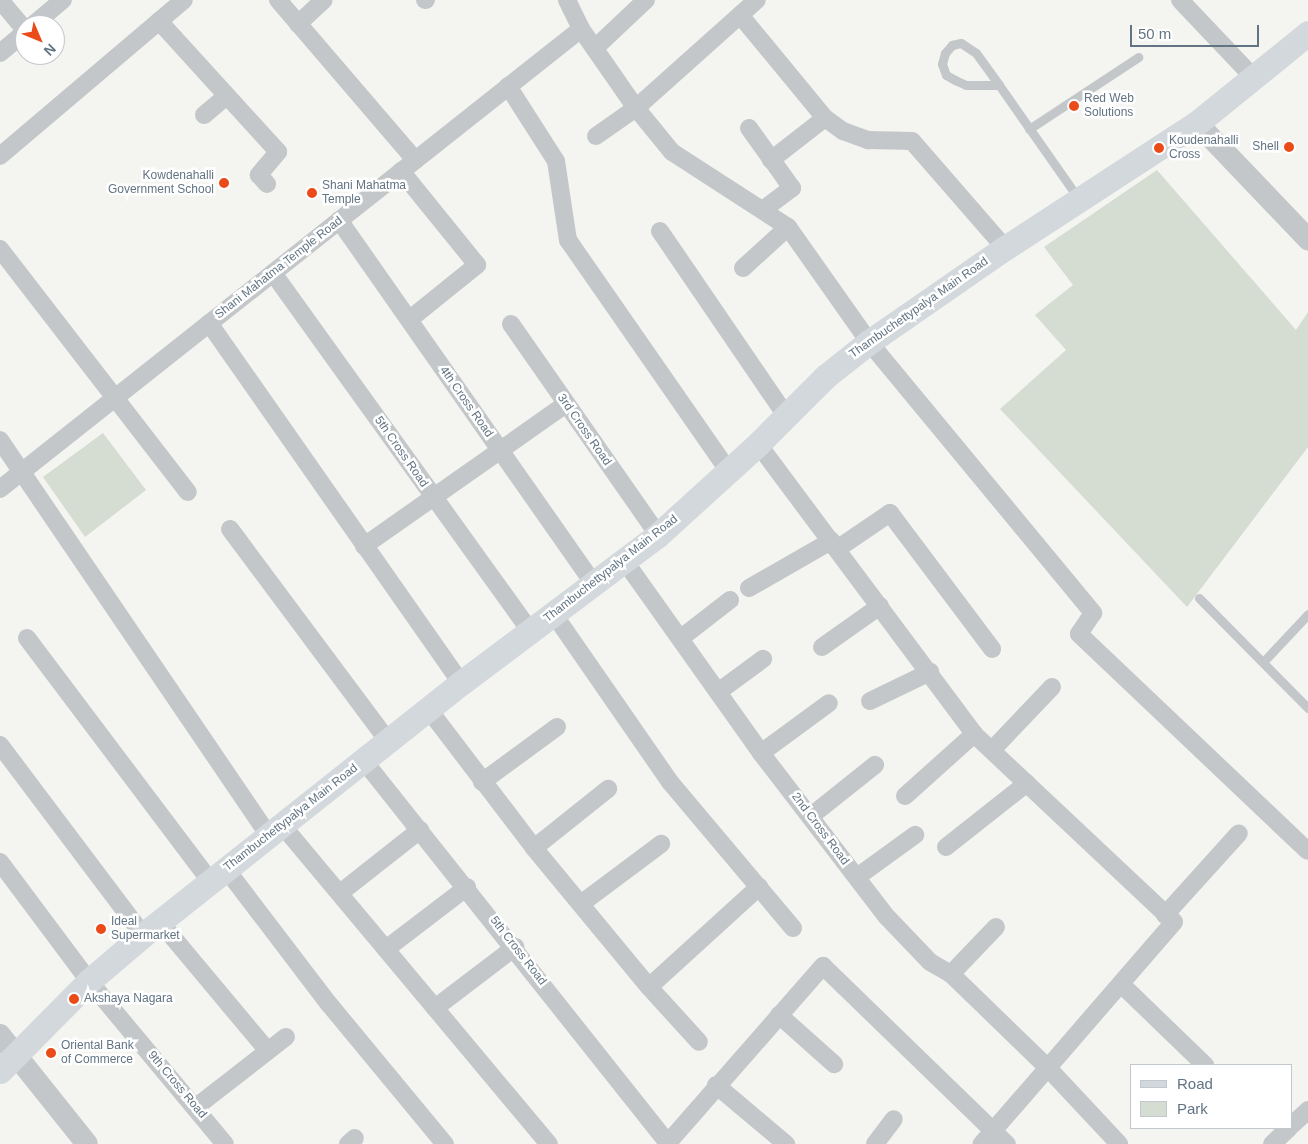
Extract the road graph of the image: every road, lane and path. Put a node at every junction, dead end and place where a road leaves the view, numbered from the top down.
1 (0, 0) edge
2 (63, 0) edge
3 (184, 0) edge
4 (278, 0) edge
5 (324, 0) edge
6 (567, 0) edge
7 (646, 0) edge
8 (757, 0) edge
9 (1180, 0) edge
10 (45, 15) edge
11 (740, 15) junction
12 (15, 19) edge
13 (159, 21) junction
14 (298, 24) junction
15 (582, 28) junction
16 (1308, 33) edge
17 (15, 40) edge
18 (595, 48) junction
19 (0, 54) edge
20 (1138, 57) dead end
21 (1254, 78) junction
22 (999, 85) junction
23 (508, 86) junction
24 (227, 96) junction
25 (636, 108) junction
26 (204, 115) dead end
27 (826, 118) junction
28 (1197, 123) junction
29 (749, 128) dead end
30 (1030, 129) junction
31 (596, 136) dead end
32 (0, 156) edge
33 (415, 160) junction
34 (771, 160) junction
35 (400, 171) junction
36 (267, 184) dead end
37 (1079, 200) junction
38 (763, 210) junction
39 (339, 220) junction
40 (788, 227) junction
41 (660, 231) dead end
42 (1308, 239) edge
43 (1005, 248) junction
44 (0, 250) edge
45 (743, 268) dead end
46 (273, 273) junction
47 (410, 319) junction
48 (209, 323) junction
49 (511, 324) dead end
50 (869, 342) junction
51 (116, 397) junction
52 (566, 404) junction
53 (786, 416) junction
54 (0, 440) edge
55 (758, 444) junction
56 (500, 450) junction
57 (24, 470) junction
58 (729, 472) junction
59 (0, 489) edge
60 (188, 492) dead end
61 (433, 498) junction
62 (230, 529) dead end
63 (658, 535) junction
64 (834, 545) junction
65 (364, 546) junction
66 (624, 560) junction
67 (593, 583) junction
68 (749, 588) dead end
69 (1199, 598) dead end
70 (730, 600) dead end
71 (880, 606) junction
72 (553, 613) junction
73 (1308, 614) edge
74 (530, 631) junction
75 (27, 638) dead end
76 (681, 638) junction
77 (822, 647) dead end
78 (992, 649) dead end
79 (763, 659) dead end
80 (1263, 662) junction
81 (930, 672) junction
82 (461, 684) junction
83 (1052, 687) dead end
84 (718, 692) junction
85 (870, 701) dead end
86 (829, 703) dead end
87 (1308, 708) edge
88 (429, 710) junction
89 (557, 727) dead end
90 (974, 734) junction
91 (388, 741) junction
92 (0, 745) edge
93 (992, 750) junction
94 (761, 753) junction
95 (364, 761) junction
96 (875, 765) dead end
97 (482, 782) junction
98 (1027, 783) junction
99 (608, 789) dead end
100 (905, 796) dead end
101 (810, 816) junction
102 (275, 830) junction
103 (420, 830) junction
104 (1239, 833) dead end
105 (915, 835) dead end
106 (661, 844) dead end
107 (946, 847) dead end
108 (534, 848) junction
109 (1308, 851) edge
110 (0, 862) edge
111 (218, 875) junction
112 (857, 878) junction
113 (759, 887) junction
114 (467, 888) junction
115 (340, 893) junction
116 (582, 903) junction
117 (1165, 915) junction
118 (793, 928) dead end
119 (996, 928) dead end
120 (151, 929) junction
121 (515, 947) junction
122 (386, 949) junction
123 (951, 974) junction
124 (88, 981) junction
125 (1120, 984) junction
126 (649, 987) junction
127 (435, 1008) junction
128 (779, 1015) junction
129 (0, 1035) edge
130 (286, 1037) dead end
131 (700, 1042) dead end
132 (268, 1051) junction
133 (8, 1063) edge
134 (834, 1064) dead end
135 (1204, 1064) edge
136 (1048, 1068) junction
137 (716, 1085) junction
138 (196, 1107) junction
139 (1308, 1110) edge
140 (894, 1119) dead end
141 (1293, 1124) edge
142 (995, 1129) junction
143 (1288, 1129) edge
144 (87, 1144) edge
145 (226, 1144) edge
146 (445, 1144) edge
147 (549, 1144) edge
148 (668, 1144) edge
149 (786, 1144) edge
150 (875, 1144) edge
151 (982, 1144) edge
152 (1007, 1144) edge
153 (1119, 1144) edge
154 (1272, 1144) edge

1 - 12 street
2 - 10 street
3 - 13 street
4 - 14 street
5 - 14 street
6 - 15 street
7 - 18 street
8 - 11 street
9 - 21 street
11 - 25 street
11 - 27 street
13 - 24 street
13 - 32 street
14 - 33 street
15 - 18 street
15 - 23 street, Shani Mahatma Temple Road
16 - 21 main road, Thambuchettypalya Main Road
17 - 19 street
18 - 25 street
20 - 30 lane
21 - 28 main road, Thambuchettypalya Main Road
22 - 22 lane
22 - 30 lane
23 - 33 street, Shani Mahatma Temple Road
23 - 58 street
24 - 26 street
24 - 36 street
25 - 31 street
25 - 38 street
27 - 34 street
27 - 43 street
28 - 37 main road, Thambuchettypalya Main Road
28 - 42 street
29 - 34 street
30 - 37 lane
33 - 35 street, Shani Mahatma Temple Road
34 - 38 street
35 - 39 street, Shani Mahatma Temple Road
35 - 47 street
37 - 43 main road, Thambuchettypalya Main Road
38 - 40 street
39 - 46 street, Shani Mahatma Temple Road
39 - 47 street, 4th Cross Road
40 - 45 street
40 - 50 street
41 - 53 street
43 - 50 main road, Thambuchettypalya Main Road
44 - 51 street
46 - 48 street, Shani Mahatma Temple Road
46 - 61 street, 5th Cross Road
47 - 56 street, 4th Cross Road
48 - 51 street, Shani Mahatma Temple Road
48 - 65 street
49 - 52 street, 3rd Cross Road
50 - 53 main road, Thambuchettypalya Main Road
50 - 109 street
51 - 57 street, Shani Mahatma Temple Road
51 - 60 street
52 - 56 street
52 - 63 street, 3rd Cross Road
53 - 55 main road, Thambuchettypalya Main Road
54 - 57 street
55 - 58 main road, Thambuchettypalya Main Road
55 - 64 street
56 - 61 street
56 - 67 street, 4th Cross Road
57 - 59 street, Shani Mahatma Temple Road
57 - 102 street
58 - 63 main road, Thambuchettypalya Main Road
61 - 65 street
61 - 74 street, 5th Cross Road
62 - 91 street
63 - 66 main road, Thambuchettypalya Main Road
64 - 68 street
64 - 71 street
64 - 78 street
65 - 82 street
66 - 67 main road, Thambuchettypalya Main Road
66 - 76 street, 2nd Cross Road
67 - 72 main road, Thambuchettypalya Main Road
69 - 80 lane
70 - 76 street
71 - 77 street
71 - 81 street
72 - 74 main road, Thambuchettypalya Main Road
72 - 113 street
73 - 80 lane
74 - 82 main road, Thambuchettypalya Main Road
75 - 111 street
76 - 84 street, 2nd Cross Road
79 - 84 street
80 - 87 lane
81 - 85 street
81 - 90 street
82 - 88 main road, Thambuchettypalya Main Road
83 - 93 street
84 - 94 street, 2nd Cross Road
86 - 94 street
88 - 91 main road, Thambuchettypalya Main Road
88 - 97 street
89 - 97 street
90 - 93 street
90 - 100 street
91 - 95 main road, Thambuchettypalya Main Road
92 - 120 street
93 - 98 street
94 - 101 street, 2nd Cross Road
95 - 102 main road, Thambuchettypalya Main Road
95 - 103 street, 5th Cross Road
96 - 101 street
97 - 108 street
98 - 107 street
98 - 117 street
99 - 108 street
101 - 112 street, 2nd Cross Road
102 - 111 main road, Thambuchettypalya Main Road
102 - 115 street
103 - 114 street, 5th Cross Road
103 - 115 street
104 - 117 street
105 - 112 street
106 - 116 street
108 - 116 street
110 - 124 street, 9th Cross Road
111 - 120 main road, Thambuchettypalya Main Road
111 - 146 street
112 - 123 street, 2nd Cross Road
113 - 118 street
113 - 126 street
114 - 121 street, 5th Cross Road
114 - 122 street
115 - 122 street
116 - 126 street
117 - 125 street
119 - 123 street
120 - 124 main road, Thambuchettypalya Main Road
120 - 132 street
121 - 127 street
121 - 148 street, 5th Cross Road
122 - 127 street
123 - 136 street, 2nd Cross Road
124 - 133 main road, Thambuchettypalya Main Road
124 - 138 street, 9th Cross Road
125 - 135 street
125 - 136 street
126 - 131 street
127 - 147 street
128 - 134 street
128 - 137 street
128 - 142 street
129 - 133 street
130 - 132 street
132 - 138 street
133 - 144 street
136 - 142 street
136 - 153 street, 2nd Cross Road
137 - 148 street
137 - 149 street
138 - 145 street, 9th Cross Road
139 - 141 street
140 - 150 street
142 - 151 street
142 - 152 street
143 - 154 street

